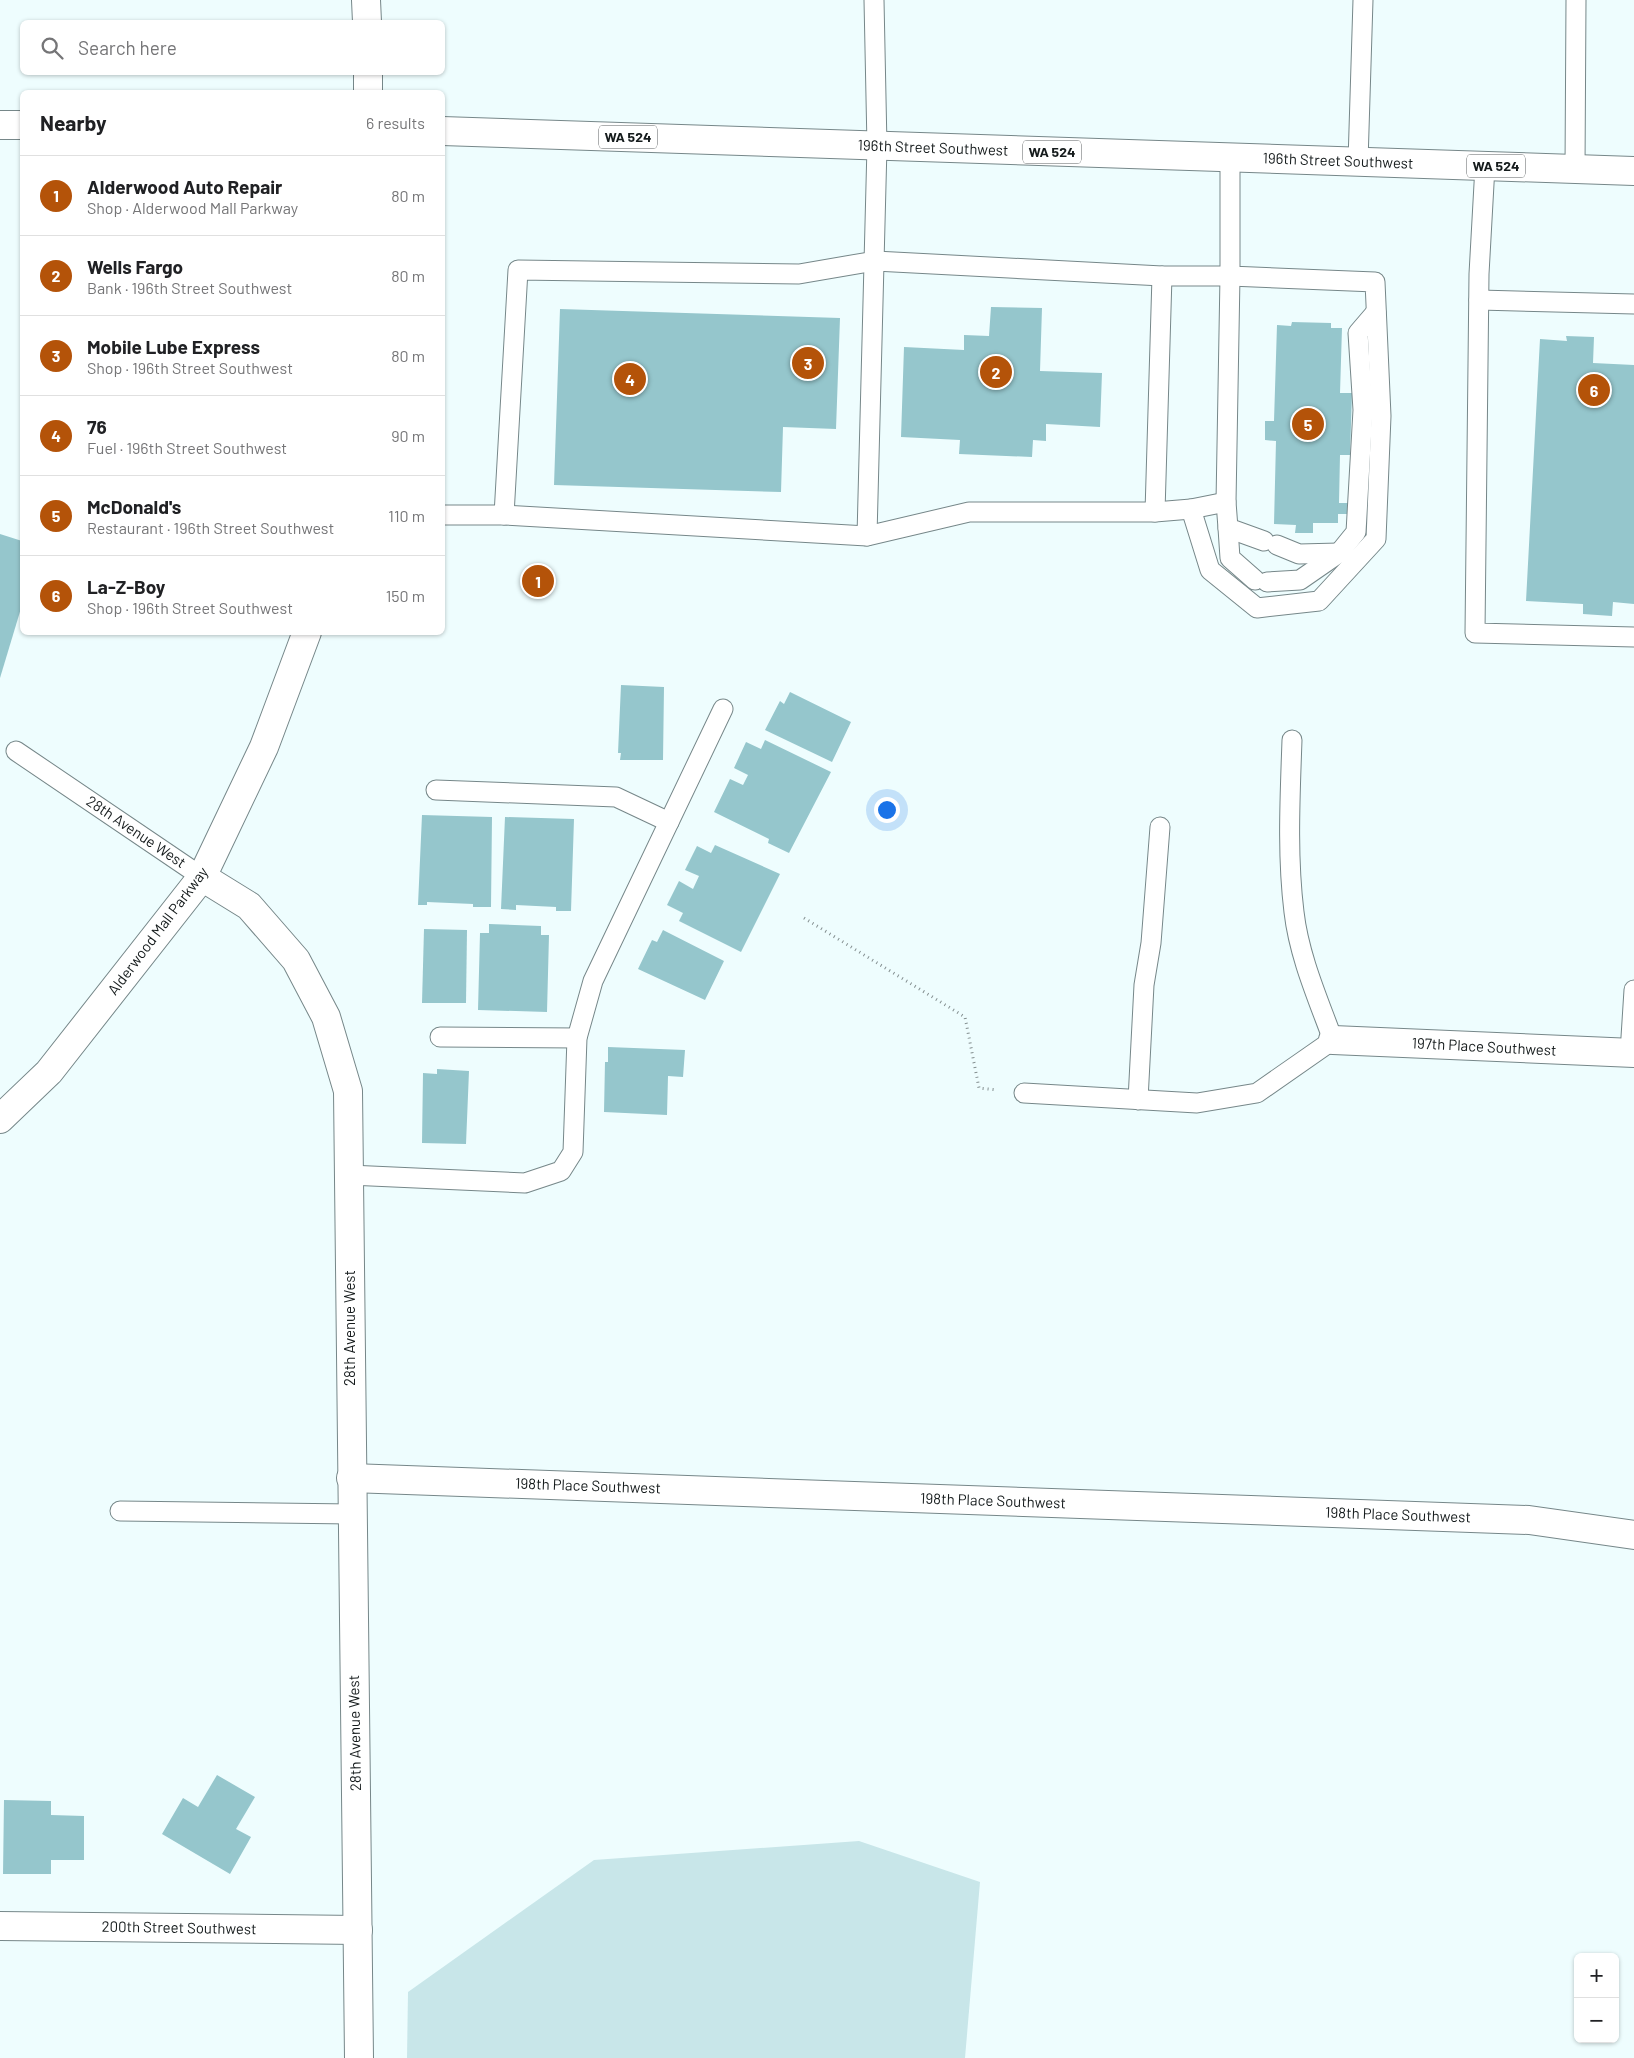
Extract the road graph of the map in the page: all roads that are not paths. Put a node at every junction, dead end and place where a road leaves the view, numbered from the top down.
1 (366, 0) edge
2 (874, 0) edge
3 (1362, 0) edge
4 (1576, 0) edge
5 (367, 20) edge
6 (368, 75) edge
7 (368, 90) edge
8 (0, 124) edge
9 (20, 125) edge
10 (445, 131) edge
11 (877, 146) junction
12 (1230, 159) junction
13 (1358, 162) junction
14 (1485, 166) junction
15 (1575, 169) junction
16 (1634, 171) edge
17 (875, 261) junction
18 (1162, 276) junction
19 (1230, 276) junction
20 (1479, 300) junction
21 (1634, 304) edge
22 (1376, 312) junction
23 (1226, 502) junction
24 (1191, 509) junction
25 (1155, 512) junction
26 (445, 514) edge
27 (504, 515) junction
28 (1228, 528) junction
29 (867, 536) junction
30 (1339, 553) junction
31 (306, 635) edge
32 (1634, 637) edge
33 (723, 709) dead end
34 (1292, 740) dead end
35 (16, 751) dead end
36 (436, 790) dead end
37 (669, 822) junction
38 (1160, 827) dead end
39 (202, 877) junction
40 (1634, 990) edge
41 (440, 1036) dead end
42 (577, 1038) junction
43 (1333, 1040) junction
44 (1632, 1053) edge
45 (1024, 1093) road end
46 (1138, 1100) junction
47 (0, 1120) edge
48 (348, 1175) junction
49 (351, 1478) junction
50 (120, 1511) dead end
51 (352, 1514) junction
52 (1634, 1535) edge
53 (0, 1926) edge
54 (358, 1930) junction
55 (359, 2058) edge

1 - 5 street
2 - 11 lane
3 - 13 lane
4 - 15 lane
6 - 7 street
8 - 9 street
10 - 11 street, 196th Street Southwest / WA 524
11 - 12 street, 196th Street Southwest / WA 524
11 - 17 lane
12 - 13 street, 196th Street Southwest / WA 524
12 - 19 lane
13 - 14 street, 196th Street Southwest / WA 524
14 - 15 street, 196th Street Southwest / WA 524
14 - 20 lane
15 - 16 street, 196th Street Southwest / WA 524
17 - 18 lane
17 - 27 lane
17 - 29 lane
18 - 19 lane
18 - 25 lane
19 - 22 lane
19 - 23 lane
20 - 21 lane
20 - 32 lane
22 - 24 lane
22 - 30 lane
23 - 24 lane
23 - 28 lane
24 - 25 lane
25 - 29 lane
26 - 27 lane
27 - 29 lane
28 - 30 lane
28 - 30 lane
31 - 39 street, Alderwood Mall Parkway
33 - 37 lane
34 - 43 lane
35 - 39 lane, 28th Avenue West
36 - 37 lane
37 - 42 lane
38 - 46 lane
39 - 47 street, Alderwood Mall Parkway
39 - 48 street, 28th Avenue West
40 - 44 lane
41 - 42 lane
42 - 48 lane
43 - 44 street, 197th Place Southwest
43 - 46 lane
45 - 46 lane
48 - 49 street, 28th Avenue West
49 - 51 street, 28th Avenue West
49 - 52 street, 198th Place Southwest
50 - 51 lane
51 - 54 street, 28th Avenue West
53 - 54 street, 200th Street Southwest
54 - 55 street, 28th Avenue West

